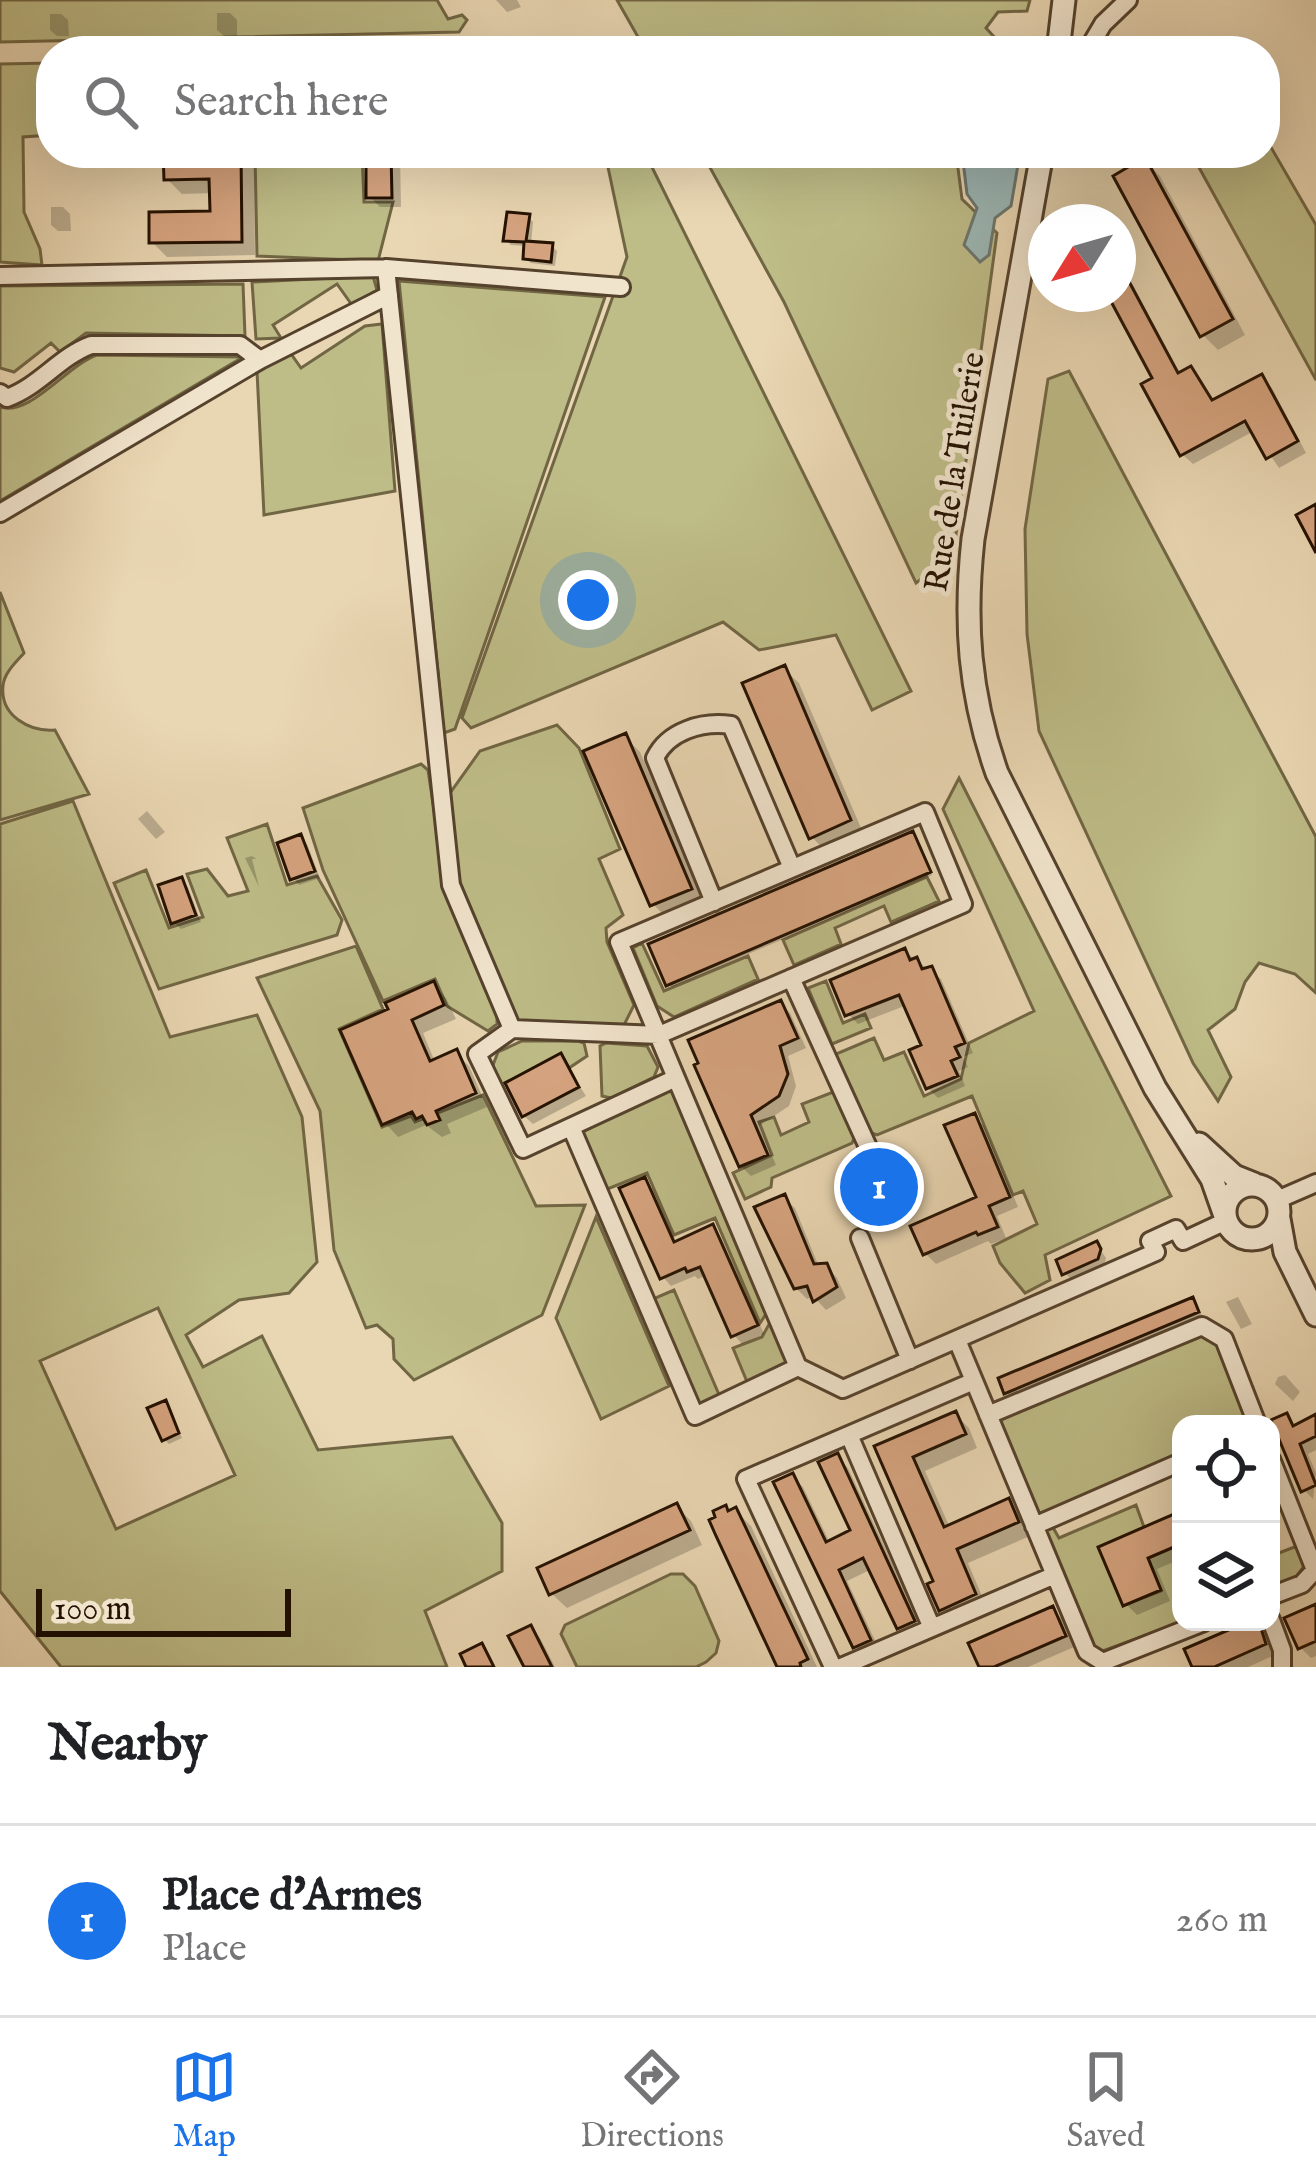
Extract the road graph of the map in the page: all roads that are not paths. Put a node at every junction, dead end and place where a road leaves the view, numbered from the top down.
1 (1064, 0) edge
2 (1128, 0) edge
3 (1060, 36) edge
4 (1098, 36) edge
5 (1039, 168) edge
6 (386, 268) junction
7 (0, 276) edge
8 (621, 287) dead end
9 (389, 295) junction
10 (260, 361) junction
11 (0, 394) edge
12 (0, 513) edge
13 (793, 868) junction
14 (714, 902) junction
15 (791, 978) junction
16 (512, 1029) junction
17 (659, 1035) junction
18 (676, 1078) junction
19 (1173, 1118) junction
20 (571, 1127) junction
21 (868, 1147) dead end
22 (1316, 1183) edge
23 (1254, 1184) junction
24 (1278, 1210) junction
25 (1225, 1217) junction
26 (860, 1238) dead end
27 (1243, 1238) junction
28 (1311, 1306) edge
29 (957, 1340) junction
30 (910, 1360) junction
31 (798, 1367) junction
32 (974, 1381) junction
33 (988, 1415) junction
34 (1253, 1415) edge
35 (849, 1435) junction
36 (1172, 1466) edge
37 (1280, 1482) edge
38 (1034, 1526) junction
39 (1055, 1576) junction
40 (1280, 1592) edge
41 (932, 1628) junction
42 (1181, 1631) edge
43 (1275, 1631) edge
44 (837, 1667) edge
45 (1282, 1667) edge

1 - 3 street
2 - 4 street
5 - 19 street, Rue de la Tuilerie
6 - 7 street
6 - 8 street
6 - 9 street
9 - 10 street
9 - 16 street
10 - 11 street
10 - 12 street
13 - 14 street
13 - 14 street
13 - 15 street
14 - 17 street
15 - 17 street
15 - 21 street
16 - 17 street
16 - 20 street
17 - 18 street
18 - 20 street
18 - 31 street
19 - 23 street, Rue de la Tuilerie
19 - 25 street, Rue de la Tuilerie
20 - 31 street
22 - 24 street
23 - 24 street
23 - 25 street
24 - 27 street
24 - 28 street
25 - 27 street
25 - 29 street
26 - 30 street
27 - 28 street
29 - 30 street
29 - 32 street
30 - 31 street
32 - 33 street
32 - 35 street
33 - 34 street
33 - 38 street
35 - 41 street
35 - 44 street
36 - 38 street
37 - 40 street
38 - 39 street
39 - 41 street
39 - 42 street
41 - 44 street
43 - 45 street

